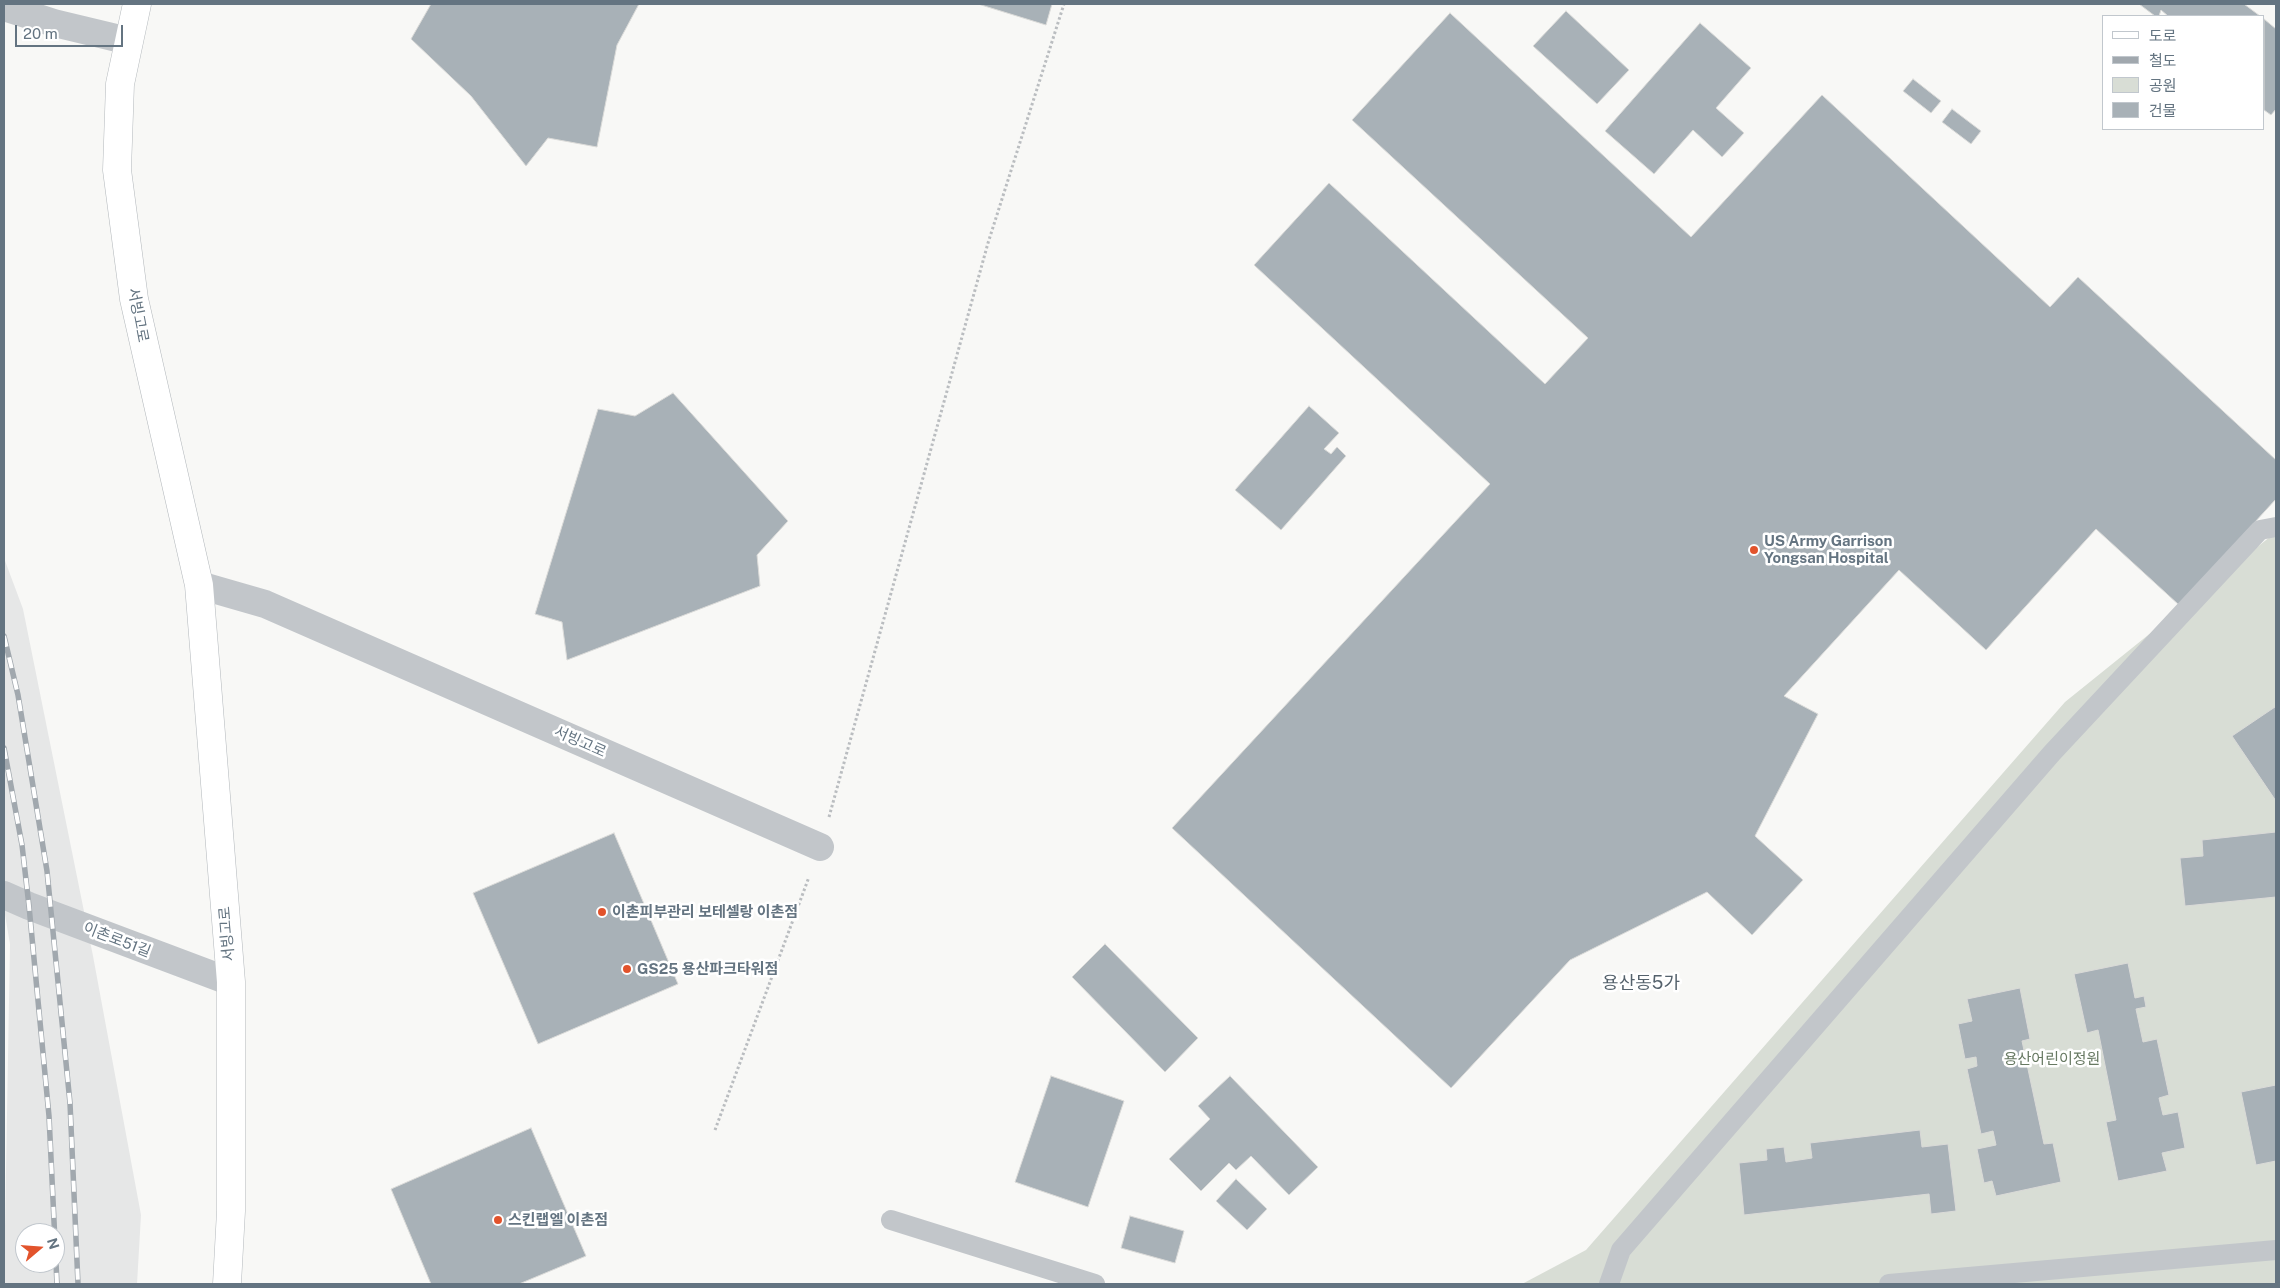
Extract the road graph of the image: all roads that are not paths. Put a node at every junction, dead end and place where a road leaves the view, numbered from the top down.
1 (137, 4) edge
2 (4, 7) edge
3 (129, 41) junction
4 (2276, 526) edge
5 (199, 586) junction
6 (820, 848) road end
7 (4, 895) edge
8 (231, 982) junction
9 (891, 1220) dead end
10 (2276, 1250) edge
11 (227, 1284) edge
12 (1095, 1284) edge
13 (1609, 1284) edge
14 (1890, 1284) edge

1 - 3 main road, 서빙고로
2 - 3 street
3 - 5 main road, 서빙고로
4 - 13 lane
5 - 6 street, 서빙고로
5 - 8 main road, 서빙고로
7 - 8 street, 이촌로51길
8 - 11 main road, 서빙고로
9 - 12 lane
10 - 14 lane

